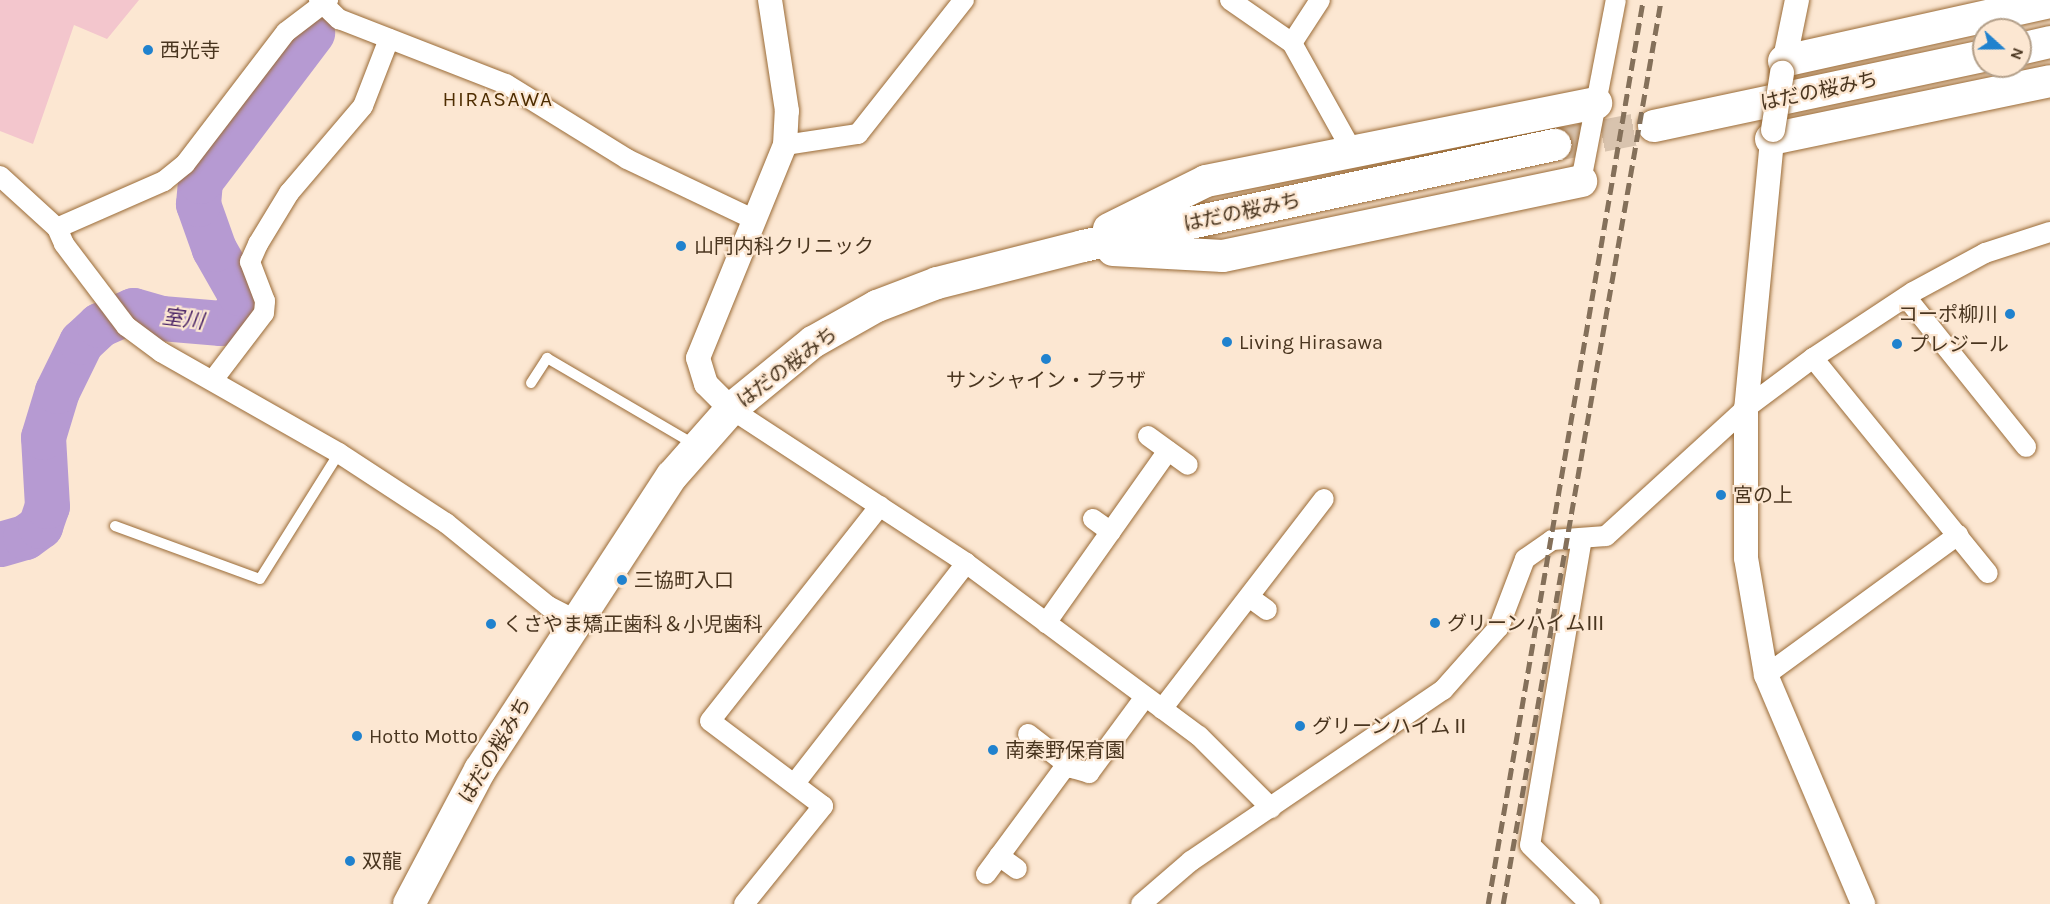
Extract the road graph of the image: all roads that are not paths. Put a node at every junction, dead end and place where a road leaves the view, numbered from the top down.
1 (770, 0) edge
2 (782, 0) edge
3 (964, 0) edge
4 (1230, 0) edge
5 (1320, 0) edge
6 (1616, 0) edge
7 (1797, 0) edge
8 (323, 1) edge
9 (2050, 2) edge
10 (389, 39) junction
11 (1292, 42) junction
12 (2050, 42) edge
13 (2032, 46) edge
14 (1972, 59) edge
15 (780, 61) junction
16 (1783, 67) junction
17 (2050, 81) edge
18 (1596, 103) junction
19 (1654, 126) tunnel mouth
20 (1772, 134) junction
21 (785, 145) junction
22 (1555, 145) tunnel mouth
23 (1351, 149) junction
24 (0, 176) edge
25 (1581, 181) joint
26 (753, 219) junction
27 (57, 228) junction
28 (2050, 232) edge
29 (1083, 246) junction
30 (1906, 297) junction
31 (1813, 358) junction
32 (213, 380) junction
33 (531, 383) dead end
34 (1746, 408) junction
35 (731, 409) junction
36 (1148, 436) dead end
37 (698, 447) junction
38 (2026, 447) dead end
39 (1168, 451) junction
40 (339, 453) junction
41 (1188, 465) dead end
42 (1324, 499) dead end
43 (880, 506) junction
44 (1093, 519) dead end
45 (115, 526) dead end
46 (1111, 532) junction
47 (1958, 535) junction
48 (1582, 538) junction
49 (966, 563) junction
50 (1988, 573) dead end
51 (1249, 597) junction
52 (1267, 610) dead end
53 (575, 620) junction
54 (1046, 623) junction
55 (1766, 675) junction
56 (1145, 697) junction
57 (1162, 709) junction
58 (1028, 734) dead end
59 (1067, 764) junction
60 (795, 783) junction
61 (1271, 808) junction
62 (999, 856) junction
63 (1017, 869) dead end
64 (986, 874) dead end
65 (409, 904) edge
66 (744, 904) edge
67 (1141, 904) edge
68 (1590, 904) edge
69 (1863, 904) edge

1 - 15 street
2 - 15 street
3 - 21 street
4 - 11 street
5 - 11 street
6 - 18 street
7 - 16 street
8 - 10 street
8 - 27 street
9 - 16 main road
10 - 26 street
10 - 32 street
11 - 23 street
12 - 13 main road
14 - 19 main road, はだの桜みち
15 - 21 street
16 - 20 street, bridge
17 - 20 main road
18 - 23 main road
18 - 25 street
20 - 34 street
21 - 26 street
22 - 29 main road, はだの桜みち
23 - 29 main road
24 - 27 street
25 - 29 main road
26 - 35 street
27 - 32 street
28 - 30 street
29 - 35 main road, はだの桜みち
30 - 31 street
30 - 38 street
31 - 34 street
31 - 47 street
32 - 40 street
33 - 37 lane
34 - 48 street
34 - 55 street
35 - 37 main road, はだの桜みち
35 - 43 street
36 - 39 street
37 - 53 main road, はだの桜みち
39 - 41 street
39 - 46 street
40 - 45 lane
40 - 53 street
42 - 51 street
43 - 49 street
43 - 60 street
44 - 46 street
46 - 54 street
47 - 50 street
47 - 55 street
48 - 61 street
48 - 68 street
49 - 54 street
49 - 60 street
51 - 52 street
51 - 57 street
53 - 65 main road, はだの桜みち
54 - 56 street
55 - 69 street
56 - 57 street
56 - 59 street
57 - 61 street
58 - 59 street
59 - 62 street
60 - 66 street
61 - 67 street
62 - 63 street
62 - 64 street

